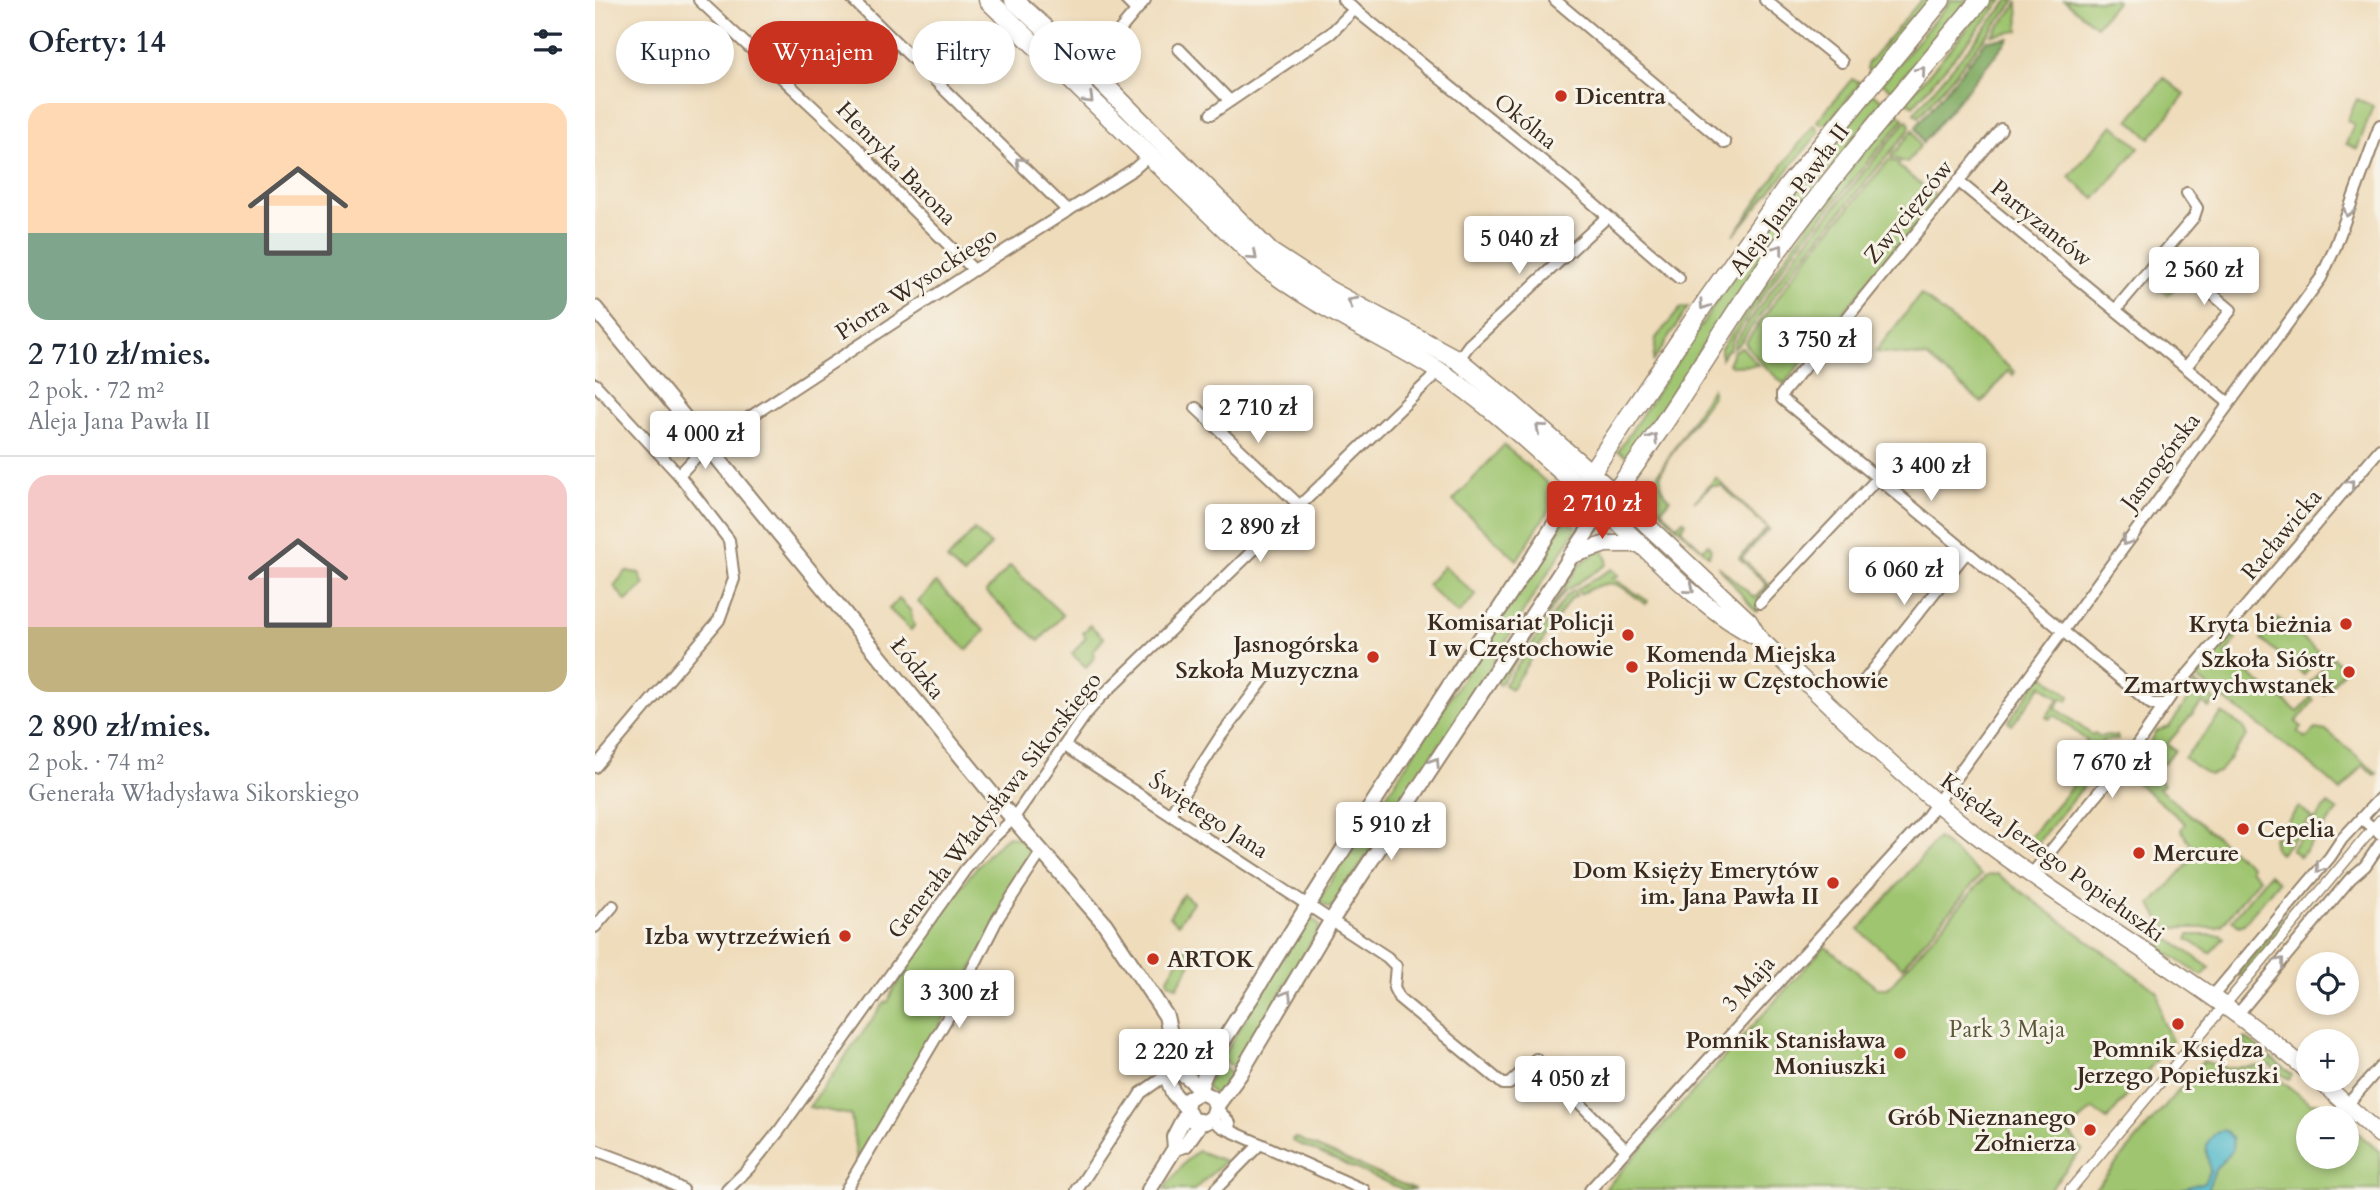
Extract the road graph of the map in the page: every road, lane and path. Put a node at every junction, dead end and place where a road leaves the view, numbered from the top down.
1 (699, 0) edge
2 (853, 0) edge
3 (988, 0) edge
4 (1014, 0) edge
5 (1126, 0) edge
6 (1145, 0) edge
7 (1343, 0) edge
8 (1555, 0) edge
9 (1765, 0) edge
10 (1941, 0) edge
11 (1980, 0) edge
12 (1355, 9) junction
13 (1136, 10) junction
14 (1037, 21) edge
15 (1127, 21) edge
16 (1179, 49) dead end
17 (1842, 62) dead end
18 (1104, 84) edge
19 (1230, 101) junction
20 (1211, 114) dead end
21 (2380, 125) edge
22 (2001, 129) dead end
23 (1725, 143) dead end
24 (1149, 156) junction
25 (1959, 182) junction
26 (2187, 193) dead end
27 (1067, 211) junction
28 (1607, 217) junction
29 (2164, 253) junction
30 (974, 270) junction
31 (1679, 278) dead end
32 (595, 308) edge
33 (2116, 309) junction
34 (1847, 318) dead end
35 (1823, 345) dead end
36 (1458, 360) junction
37 (2186, 367) junction
38 (1437, 370) junction
39 (595, 384) edge
40 (2229, 403) junction
41 (1196, 408) dead end
42 (707, 445) junction
43 (2380, 449) edge
44 (1591, 473) junction
45 (679, 475) junction
46 (1877, 479) junction
47 (1580, 489) junction
48 (1608, 501) junction
49 (1299, 505) junction
50 (1639, 544) junction
51 (1967, 552) junction
52 (1572, 555) junction
53 (1760, 603) dead end
54 (2061, 629) junction
55 (1759, 638) junction
56 (1271, 670) dead end
57 (1864, 681) dead end
58 (2164, 704) junction
59 (1065, 746) junction
60 (597, 761) edge
61 (2380, 798) edge
62 (1935, 802) junction
63 (1170, 814) junction
64 (1013, 819) junction
65 (2362, 820) junction
66 (2378, 827) edge
67 (2380, 844) edge
68 (1042, 851) junction
69 (2031, 875) junction
70 (613, 906) dead end
71 (1307, 906) junction
72 (1331, 921) junction
73 (595, 927) edge
74 (2224, 1006) junction
75 (2296, 1061) edge
76 (2380, 1067) edge
77 (1172, 1071) junction
78 (1200, 1092) junction
79 (2332, 1092) edge
80 (2347, 1105) junction
81 (1186, 1110) junction
82 (1209, 1116) junction
83 (2380, 1135) edge
84 (1261, 1144) junction
85 (1175, 1148) junction
86 (595, 1150) edge
87 (1626, 1150) junction
88 (668, 1186) edge
89 (683, 1190) edge
90 (727, 1190) edge
91 (846, 1190) edge
92 (1077, 1190) edge
93 (1149, 1190) edge
94 (1215, 1190) edge
95 (1364, 1190) edge
96 (1590, 1190) edge
97 (2070, 1190) edge

1 - 30 street, Henryka Barona
27 -> 2 street
3 -> 24 main road
4 - 14 main road
5 - 13 street
6 - 13 street
7 - 12 street, Okólna
8 - 23 street
9 - 17 street
10 -> 44 main road, Aleja Jana Pawła II
48 -> 11 main road, Aleja Jana Pawła II
12 - 19 street
12 - 28 street, Okólna
13 - 15 street
16 - 19 street
36 -> 18 main road
19 - 20 street
21 -> 40 street, Jasnogórska
22 - 25 street, Zwycięzców
24 - 27 street, Piotra Wysockiego
24 -> 38 main road
25 - 33 street, Partyzantów
25 - 34 street, Zwycięzców
26 - 29 street
27 - 30 street, Piotra Wysockiego
28 - 31 street, Okólna
28 - 36 street
29 - 33 street
29 - 37 street
30 - 42 street, Piotra Wysockiego
32 - 42 street, Łódzka
33 - 37 street, Partyzantów
35 - 46 street
44 -> 36 main road
37 - 40 street, Partyzantów
38 - 47 main road
38 - 49 street, Generała Władysława Sikorskiego
39 - 45 street
40 -> 54 street, Jasnogórska
41 - 49 street
42 - 45 street, Piotra Wysockiego
42 - 64 street, Łódzka
58 -> 43 street, Racławicka
44 - 47 main road, Aleja Jana Pawła II
44 - 48 main road
45 - 60 street
46 - 51 street
46 - 53 street
47 - 48 main road
47 - 71 street, Aleja Jana Pawła II
48 - 50 main road, Księdza Jerzego Popiełuszki
48 - 52 street, Aleja Jana Pawła II
48 - 55 main road, Księdza Jerzego Popiełuszki
49 - 59 street, Generała Władysława Sikorskiego
50 - 52 main road
50 -> 55 main road, Księdza Jerzego Popiełuszki
51 - 54 street
51 - 57 street
72 -> 52 street, Aleja Jana Pawła II
54 - 58 street
54 - 62 street, Jasnogórska
55 - 62 main road, Księdza Jerzego Popiełuszki
56 - 63 street
58 - 69 street, Racławicka
59 - 63 street, Świętego Jana
59 - 64 street, Generała Władysława Sikorskiego
61 - 65 street
62 - 69 main road, Księdza Jerzego Popiełuszki
62 - 87 street, 3 Maja
63 - 71 street, Świętego Jana
64 - 68 street, Łódzka
64 - 90 street, Generała Władysława Sikorskiego
65 - 66 street
65 -> 74 street
66 - 74 street
74 -> 67 street
68 - 77 street, Łódzka
68 - 91 street
69 - 74 main road, Księdza Jerzego Popiełuszki
70 - 73 street
71 - 72 street, Świętego Jana
71 - 78 street, Aleja Jana Pawła II
82 -> 72 street, Aleja Jana Pawła II
72 - 87 street, Świętego Jana
74 - 75 main road, Księdza Jerzego Popiełuszki
74 - 97 street
76 - 80 street
77 - 78 street
77 - 81 street, Łódzka
77 - 92 street
78 - 81 street
78 - 82 street
79 - 80 main road
80 - 83 main road
81 - 82 street
81 - 85 street, Aleja Jana Pawła II
82 - 84 street
82 - 85 street, Aleja Jana Pawła II
84 - 94 street
84 - 95 street
85 - 93 street, Aleja Jana Pawła II
86 - 88 street
87 - 96 street, 3 Maja
88 - 89 street

